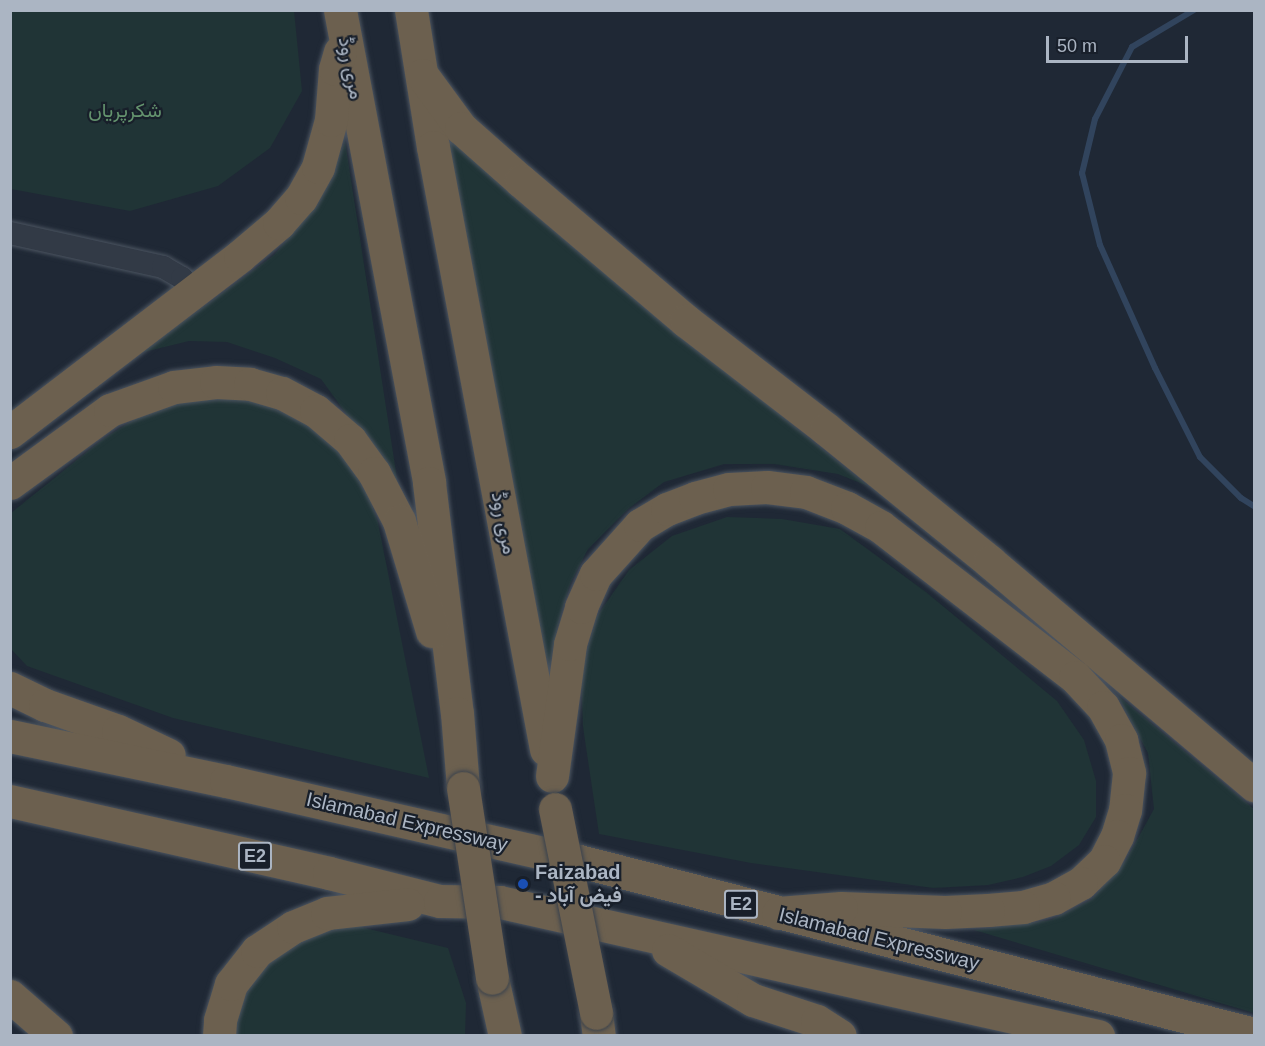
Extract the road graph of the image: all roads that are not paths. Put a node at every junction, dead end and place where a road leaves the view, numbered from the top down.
1 (411, 10) edge
2 (343, 24) edge
3 (422, 75) junction
4 (10, 233) edge
5 (195, 292) junction
6 (10, 432) edge
7 (10, 483) edge
8 (10, 688) edge
9 (457, 713) junction
10 (10, 736) edge
11 (552, 776) junction
12 (226, 781) junction
13 (1254, 784) edge
14 (10, 801) edge
15 (440, 901) junction
16 (778, 913) junction
17 (643, 936) junction
18 (10, 996) edge
19 (496, 1014) edge
20 (598, 1024) edge
21 (1254, 1034) edge
22 (56, 1035) edge
23 (219, 1035) edge
24 (840, 1035) edge
25 (1098, 1035) edge

1 - 3 highway, مری روڈ
2 - 5 highway
2 - 9 highway, مری روڈ
3 - 11 highway, مری روڈ
3 - 13 highway
4 - 5 street
5 - 6 highway
7 - 9 highway
8 - 12 highway
9 - 19 highway, مری روڈ, bridge
10 - 12 highway, Islamabad Expressway / E2
11 - 16 highway
11 - 20 highway, مری روڈ, bridge
12 - 16 highway, Islamabad Expressway / E2
14 - 15 highway, E2
15 - 17 highway, E2
15 - 23 highway
16 - 21 highway, Islamabad Expressway / E2
17 - 24 highway
17 - 25 highway, E2
18 - 22 highway

